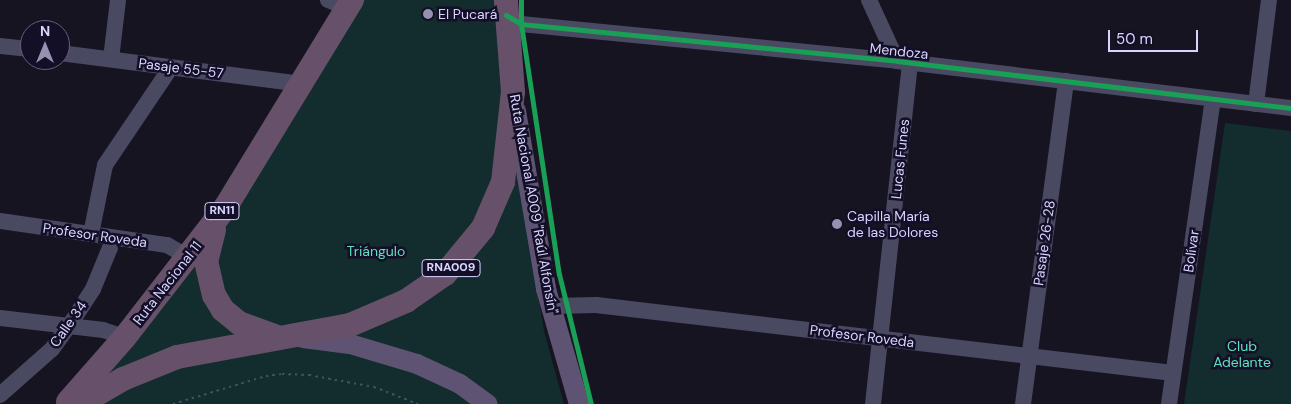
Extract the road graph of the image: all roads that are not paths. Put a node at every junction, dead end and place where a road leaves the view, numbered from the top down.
1 (118, 0) edge
2 (869, 0) edge
3 (1269, 0) edge
4 (342, 3) edge
5 (504, 5) edge
6 (0, 46) edge
7 (20, 49) edge
8 (70, 54) edge
9 (111, 59) junction
10 (904, 62) junction
11 (171, 67) junction
12 (1066, 81) junction
13 (302, 84) junction
14 (513, 92) junction
15 (1213, 99) junction
16 (1256, 104) junction
17 (1291, 108) edge
18 (224, 208) junction
19 (0, 221) edge
20 (91, 234) junction
21 (114, 238) junction
22 (188, 257) junction
23 (551, 306) junction
24 (0, 318) edge
25 (69, 326) junction
26 (276, 336) junction
27 (125, 337) junction
28 (881, 338) junction
29 (1029, 355) junction
30 (1173, 373) junction
31 (0, 395) edge
32 (487, 402) edge
33 (66, 404) edge
34 (80, 404) edge
35 (579, 404) edge
36 (874, 404) edge
37 (1023, 404) edge
38 (1169, 404) edge

1 - 9 street
2 - 10 street
3 - 16 street
4 - 13 highway, Ruta Nacional 11 / RN11
5 - 10 street, Mendoza
5 - 14 highway, Ruta Nacional A009 "Raúl Alfonsín" / RNA009
6 - 7 street
8 - 9 street, Pasaje 55-57
9 - 11 street, Pasaje 55-57
10 - 12 street, Mendoza
10 - 28 street, Lucas Funes
11 - 13 street, Pasaje 55-57
11 - 20 street
12 - 15 street, Mendoza
12 - 29 street, Pasaje 26-28
13 - 18 highway, Ruta Nacional 11 / RN11
14 - 23 main road, Ruta Nacional A009 "Raúl Alfonsín" / RNA009
14 - 26 highway, RNA009
15 - 16 street, Mendoza
15 - 30 street, Bolívar
16 - 17 street, Mendoza
18 - 22 highway, Ruta Nacional 11 / RN11
18 - 26 highway, RNA009
19 - 20 street, Profesor Roveda
20 - 21 street, Profesor Roveda
21 - 22 street, Profesor Roveda
21 - 25 street, Calle 34
22 - 27 highway, Ruta Nacional 11 / RN11
23 - 28 street, Profesor Roveda
23 - 35 main road, Ruta Nacional A009 "Raúl Alfonsín" / RNA009
24 - 25 street
25 - 27 street
25 - 31 street, Calle 34
26 - 32 main road, RNA009
26 - 34 highway, RNA009
27 - 33 highway, Ruta Nacional 11 / RN11
28 - 29 street, Profesor Roveda
28 - 36 street, Lucas Funes
29 - 30 street, Profesor Roveda
29 - 37 street, Pasaje 26-28
30 - 38 street, Bolívar

